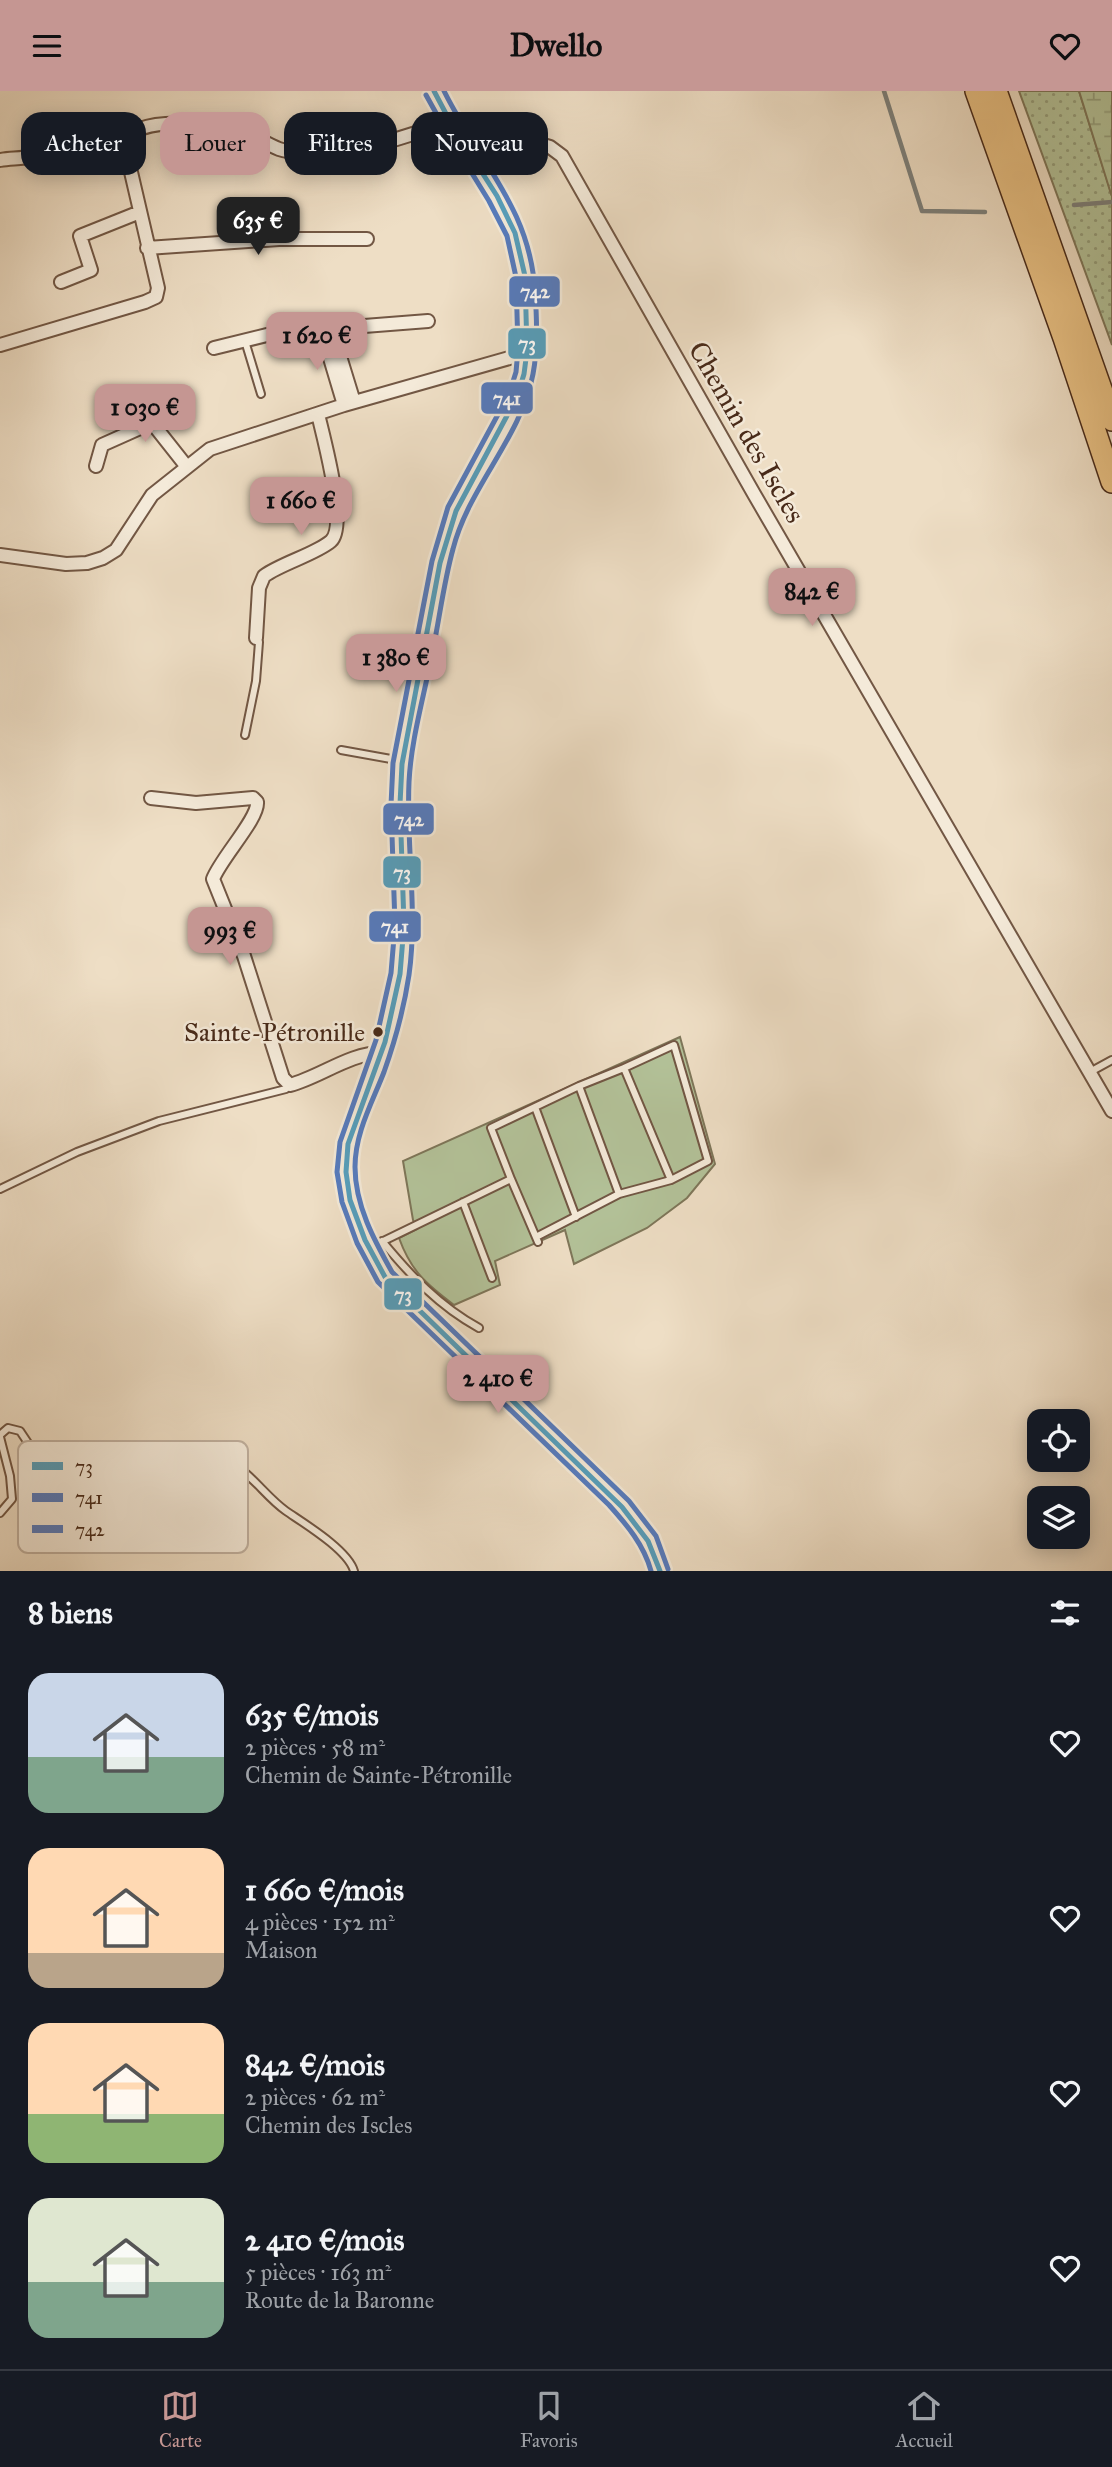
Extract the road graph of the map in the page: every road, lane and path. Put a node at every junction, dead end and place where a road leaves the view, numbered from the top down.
1 (434, 91) edge
2 (976, 91) edge
3 (996, 91) edge
4 (446, 112) edge
5 (146, 127) edge
6 (411, 133) edge
7 (548, 146) edge
8 (21, 157) edge
9 (0, 160) edge
10 (132, 175) edge
11 (484, 175) edge
12 (140, 212) junction
13 (367, 239) dead end
14 (147, 248) junction
15 (61, 282) dead end
16 (428, 321) dead end
17 (326, 328) junction
18 (245, 341) junction
19 (0, 345) edge
20 (214, 348) dead end
21 (527, 352) junction
22 (261, 394) dead end
23 (349, 404) junction
24 (318, 414) junction
25 (1112, 420) edge
26 (96, 465) dead end
27 (187, 467) junction
28 (1112, 482) edge
29 (0, 555) edge
30 (256, 638) joint
31 (245, 734) dead end
32 (341, 750) dead end
33 (402, 761) junction
34 (150, 798) dead end
35 (381, 1053) junction
36 (1112, 1060) edge
37 (624, 1068) junction
38 (1090, 1072) junction
39 (290, 1085) junction
40 (579, 1086) junction
41 (535, 1107) junction
42 (1112, 1111) edge
43 (511, 1179) junction
44 (671, 1180) junction
45 (0, 1189) edge
46 (620, 1194) junction
47 (463, 1202) junction
48 (576, 1217) junction
49 (375, 1245) junction
50 (492, 1277) dead end
51 (478, 1328) dead end
52 (0, 1436) edge
53 (27, 1441) edge
54 (248, 1476) edge
55 (0, 1513) edge
56 (354, 1571) edge
57 (660, 1571) edge

1 - 4 main road
2 - 28 highway
3 - 25 highway
5 - 6 street
7 - 38 street, Chemin des Iscles
8 - 9 street
10 - 12 street
11 - 21 main road
12 - 14 street
12 - 15 street
13 - 14 street
14 - 19 street
16 - 17 street
17 - 18 street
17 - 23 street
18 - 20 street
18 - 22 lane
21 - 23 street
21 - 33 main road
23 - 24 street
24 - 27 street
24 - 30 street
26 - 27 street
27 - 29 street
30 - 31 lane
32 - 33 lane
33 - 35 main road
34 - 39 street
35 - 39 street
35 - 49 main road
36 - 38 lane
37 - 40 lane
37 - 44 lane
37 - 44 lane
38 - 42 street, Chemin des Iscles
39 - 45 lane
40 - 41 lane
40 - 46 lane
41 - 43 lane
41 - 48 lane
43 - 47 lane
43 - 48 lane
44 - 46 lane
46 - 48 lane
47 - 49 lane
47 - 50 lane
49 - 51 lane
49 - 57 main road
52 - 53 lane
52 - 55 lane
54 - 56 lane

